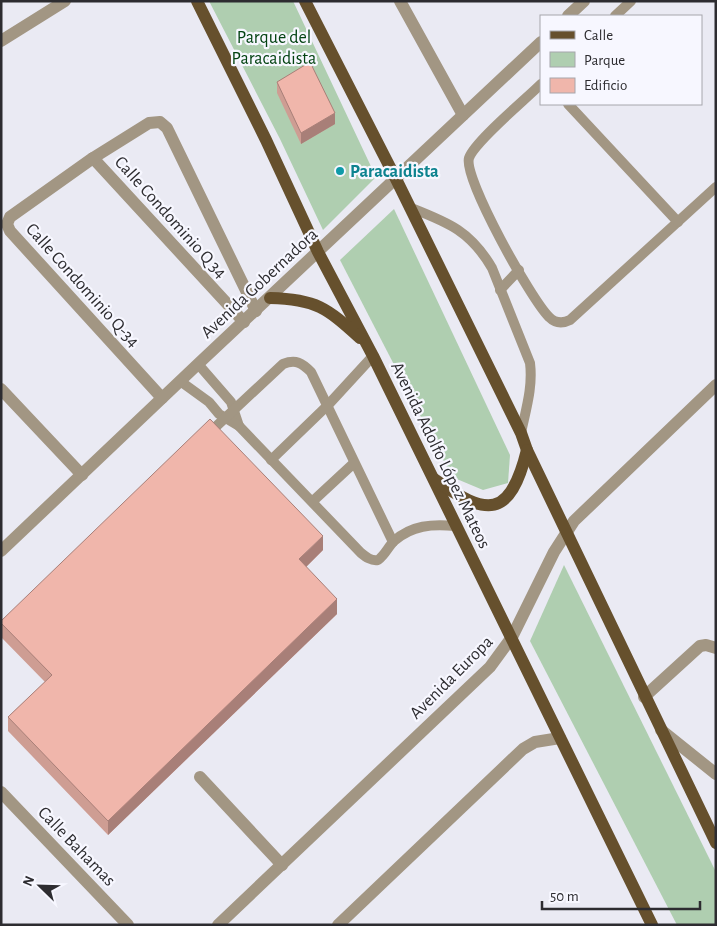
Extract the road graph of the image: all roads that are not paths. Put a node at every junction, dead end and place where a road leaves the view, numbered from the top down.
1 (65, 1) edge
2 (197, 1) edge
3 (305, 1) edge
4 (400, 1) edge
5 (631, 1) edge
6 (616, 15) edge
7 (1, 41) edge
8 (540, 43) edge
9 (540, 85) edge
10 (569, 105) edge
11 (463, 115) junction
12 (93, 158) junction
13 (396, 179) junction
14 (716, 187) edge
15 (409, 207) junction
16 (678, 222) junction
17 (318, 252) junction
18 (519, 270) junction
19 (500, 290) junction
20 (270, 298) junction
21 (256, 311) junction
22 (244, 322) junction
23 (370, 350) junction
24 (198, 364) junction
25 (180, 381) junction
26 (716, 385) edge
27 (1, 389) edge
28 (162, 398) junction
29 (328, 405) junction
30 (234, 408) junction
31 (224, 418) junction
32 (239, 426) junction
33 (521, 433) junction
34 (203, 438) edge
35 (527, 450) junction
36 (271, 460) junction
37 (354, 462) junction
38 (82, 475) junction
39 (432, 477) junction
40 (313, 501) junction
41 (455, 526) junction
42 (566, 532) junction
43 (393, 542) junction
44 (2, 548) edge
45 (512, 637) junction
46 (716, 648) edge
47 (644, 697) junction
48 (661, 729) junction
49 (560, 738) junction
50 (716, 774) edge
51 (200, 777) dead end
52 (1, 792) edge
53 (716, 843) edge
54 (282, 865) junction
55 (128, 925) edge
56 (218, 925) edge
57 (338, 925) edge
58 (652, 925) edge

1 - 7 street
2 - 17 main road, Avenida Adolfo López Mateos
3 - 13 main road
4 - 11 street
5 - 6 lane
8 - 11 street, Avenida Gobernadora
9 - 18 lane
10 - 16 lane
11 - 13 street, Avenida Gobernadora
12 - 21 street, Calle Condominio Q-34
12 - 22 street, Calle Condominio Q 34
12 - 28 street, Calle Condominio Q-34
13 - 15 main road
13 - 17 street, Avenida Gobernadora
14 - 16 lane
15 - 19 lane
15 - 33 main road
16 - 18 lane
17 - 20 street, Avenida Gobernadora
17 - 23 main road, Avenida Adolfo López Mateos
18 - 19 lane
19 - 33 lane
20 - 21 street, Avenida Gobernadora
20 - 23 main road
21 - 22 street, Avenida Gobernadora
22 - 24 street, Avenida Gobernadora
23 - 29 lane
23 - 39 main road, Avenida Adolfo López Mateos
24 - 25 street, Avenida Gobernadora
24 - 30 lane
25 - 28 street, Avenida Gobernadora
25 - 31 lane
26 - 42 street, Avenida Europa
27 - 38 street
28 - 38 street, Avenida Gobernadora
29 - 30 lane
29 - 36 lane
29 - 37 lane
30 - 31 lane
30 - 32 lane
31 - 32 lane
31 - 34 lane
32 - 36 lane
33 - 35 main road
35 - 39 main road
35 - 42 main road
36 - 40 lane
37 - 40 lane
37 - 43 lane
38 - 44 street, Avenida Gobernadora
39 - 41 main road, Avenida Adolfo López Mateos
40 - 43 lane
41 - 43 lane
41 - 45 main road, Avenida Adolfo López Mateos
42 - 45 street, Avenida Europa
42 - 47 main road
45 - 49 main road, Avenida Adolfo López Mateos
45 - 54 street, Avenida Europa
46 - 47 street
47 - 48 main road
48 - 50 street
48 - 53 main road
49 - 57 street
49 - 58 main road, Avenida Adolfo López Mateos
51 - 54 street
52 - 55 street, Calle Bahamas
54 - 56 street, Avenida Europa

